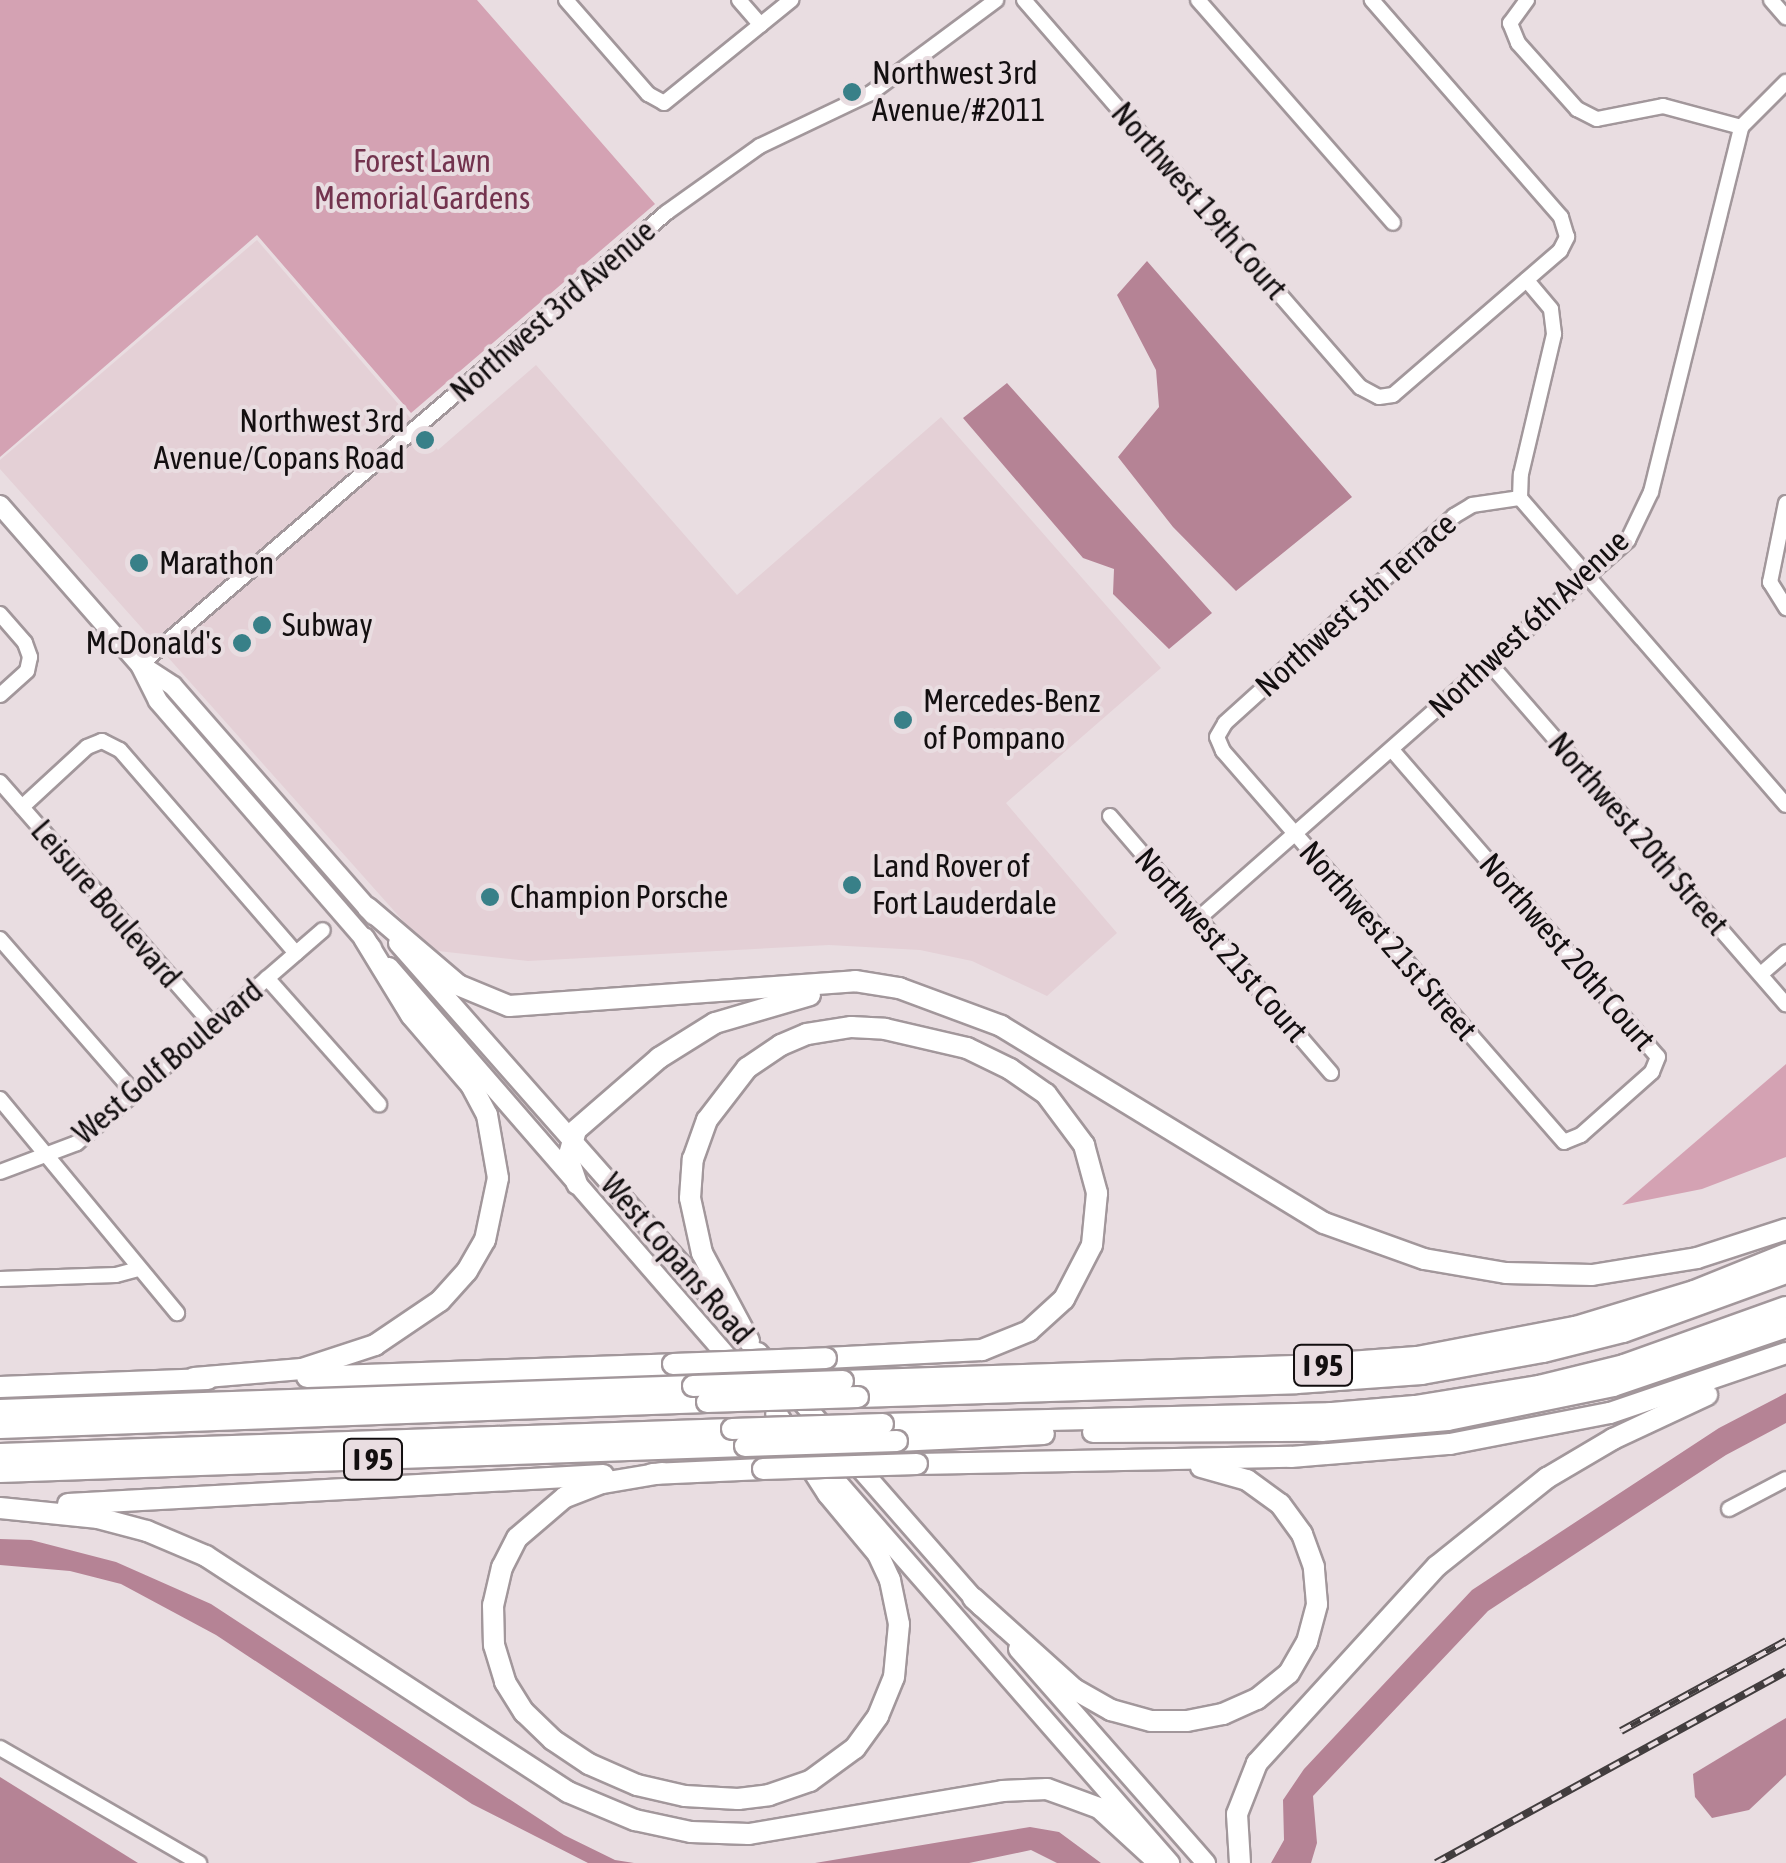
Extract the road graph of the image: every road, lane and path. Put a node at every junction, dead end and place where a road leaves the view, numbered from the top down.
1 (566, 0) edge
2 (738, 0) edge
3 (791, 0) edge
4 (996, 0) edge
5 (1024, 0) edge
6 (1198, 0) edge
7 (1372, 0) edge
8 (1527, 0) edge
9 (1771, 0) edge
10 (1786, 16) edge
11 (761, 25) junction
12 (1786, 82) edge
13 (1741, 127) junction
14 (1392, 223) dead end
15 (1527, 280) junction
16 (1520, 498) junction
17 (1786, 503) edge
18 (0, 505) edge
19 (1588, 578) junction
20 (1786, 608) edge
21 (0, 614) edge
22 (1490, 664) junction
23 (140, 665) junction
24 (0, 695) edge
25 (1217, 737) joint
26 (1392, 750) junction
27 (0, 782) edge
28 (1786, 805) edge
29 (22, 807) junction
30 (1110, 816) dead end
31 (1295, 835) junction
32 (368, 908) junction
33 (1199, 918) junction
34 (323, 930) dead end
35 (364, 938) junction
36 (0, 940) edge
37 (1786, 952) edge
38 (296, 953) junction
39 (1761, 974) junction
40 (268, 978) junction
41 (941, 1002) junction
42 (1786, 1004) edge
43 (213, 1025) junction
44 (1331, 1073) dead end
45 (135, 1094) junction
46 (0, 1099) edge
47 (379, 1104) dead end
48 (570, 1138) junction
49 (1564, 1142) joint
50 (50, 1156) junction
51 (0, 1172) edge
52 (577, 1184) junction
53 (1786, 1229) edge
54 (1786, 1254) edge
55 (138, 1269) junction
56 (1786, 1273) edge
57 (0, 1280) edge
58 (1786, 1307) edge
59 (177, 1313) dead end
60 (1786, 1327) edge
61 (749, 1341) junction
62 (1786, 1356) edge
63 (194, 1378) junction
64 (0, 1387) edge
65 (700, 1394) junction
66 (0, 1410) edge
67 (776, 1413) junction
68 (0, 1428) edge
69 (890, 1433) junction
70 (738, 1438) junction
71 (0, 1454) edge
72 (1154, 1460) junction
73 (0, 1472) edge
74 (662, 1473) junction
75 (1786, 1479) edge
76 (0, 1508) edge
77 (1730, 1509) dead end
78 (973, 1598) junction
79 (0, 1748) edge
80 (199, 1863) edge
81 (1160, 1863) edge
82 (1170, 1863) edge
83 (1206, 1863) edge
84 (1240, 1863) edge

1 - 11 street
2 - 11 street
3 - 11 street
4 - 23 street, Northwest 3rd Avenue
5 - 15 street, Northwest 19th Court
6 - 14 street
7 - 15 street
8 - 13 street
9 - 10 street
12 - 13 street
13 - 19 street, Northwest 6th Avenue
15 - 16 street
16 - 19 street
16 - 25 street, Northwest 5th Terrace
17 - 20 street
18 - 23 main road, West Copans Road
19 - 22 street, Northwest 6th Avenue
19 - 28 street
21 - 24 street
22 - 26 street, Northwest 6th Avenue
22 - 39 street, Northwest 20th Street
23 - 32 main road, West Copans Road
23 - 35 main road, West Copans Road
25 - 31 street, Northwest 21st Street
26 - 31 street, Northwest 6th Avenue
26 - 49 street, Northwest 20th Court
27 - 29 street, Leisure Boulevard
29 - 38 street
29 - 43 street, Leisure Boulevard
30 - 33 street, Northwest 21st Court
31 - 33 street, Northwest 6th Avenue
31 - 49 street, Northwest 21st Street
32 - 41 highway
32 - 48 main road, West Copans Road
33 - 44 street, Northwest 21st Court
34 - 38 street, West Golf Boulevard
35 - 52 main road, West Copans Road
35 - 63 highway
36 - 45 street
37 - 39 street
38 - 40 street, West Golf Boulevard
39 - 42 street, Northwest 20th Street
40 - 43 street, West Golf Boulevard
40 - 47 street
41 - 48 highway
41 - 53 highway
43 - 45 street, West Golf Boulevard
45 - 50 street, West Golf Boulevard
46 - 50 street
48 - 52 highway
48 - 61 main road, West Copans Road
50 - 51 street, West Golf Boulevard
50 - 55 street
52 - 67 main road, West Copans Road
54 - 65 highway, I 95, bridge
55 - 57 street
55 - 59 street
56 - 65 highway, bridge
58 - 69 highway
60 - 69 highway, I 95
61 - 63 highway, bridge
61 - 78 main road, West Copans Road
62 - 72 highway
62 - 84 highway
63 - 64 highway
65 - 66 highway, I 95
65 - 68 highway
67 - 74 highway
67 - 82 main road, West Copans Road
69 - 70 highway, I 95, bridge
70 - 71 highway
70 - 73 highway, I 95
72 - 74 highway, bridge
72 - 78 highway
74 - 76 highway
75 - 77 street
76 - 81 highway
78 - 83 main road, West Copans Road
79 - 80 street

